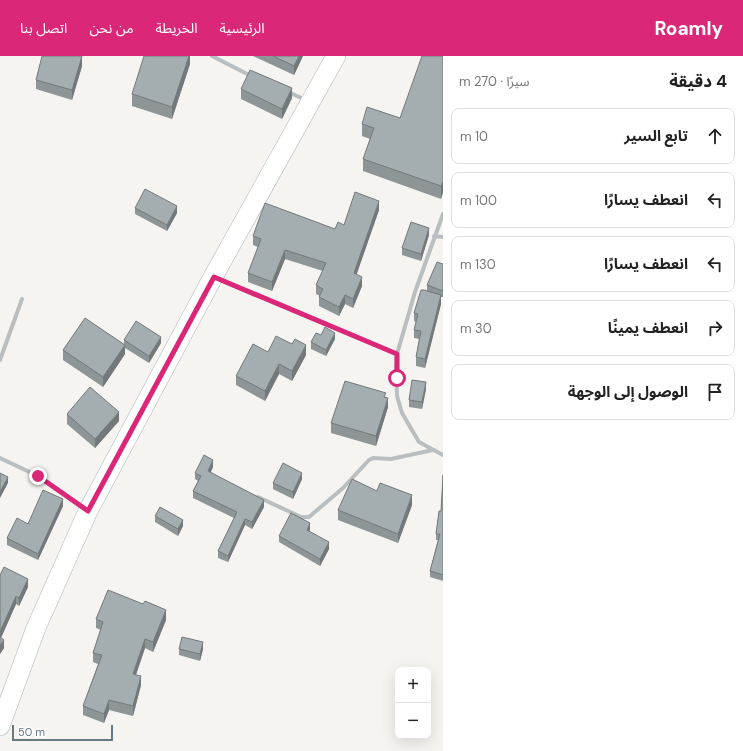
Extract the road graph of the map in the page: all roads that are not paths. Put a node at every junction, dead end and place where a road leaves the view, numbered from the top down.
1 (212, 56) edge
2 (336, 56) edge
3 (261, 80) edge
4 (282, 90) edge
5 (310, 102) junction
6 (443, 214) edge
7 (434, 236) junction
8 (443, 237) edge
9 (214, 277) junction
10 (415, 292) junction
11 (422, 294) edge
12 (22, 299) dead end
13 (397, 354) junction
14 (0, 360) edge
15 (433, 450) junction
16 (443, 455) edge
17 (0, 458) edge
18 (255, 496) edge
19 (88, 511) junction
20 (1, 718) edge

1 - 3 street
2 - 5 street
4 - 5 street
5 - 9 street
6 - 7 street
7 - 8 street
7 - 10 street
9 - 13 street
9 - 19 street
10 - 11 street
10 - 13 street
12 - 14 street
13 - 15 street
15 - 16 street
15 - 18 street
17 - 19 street
19 - 20 street

